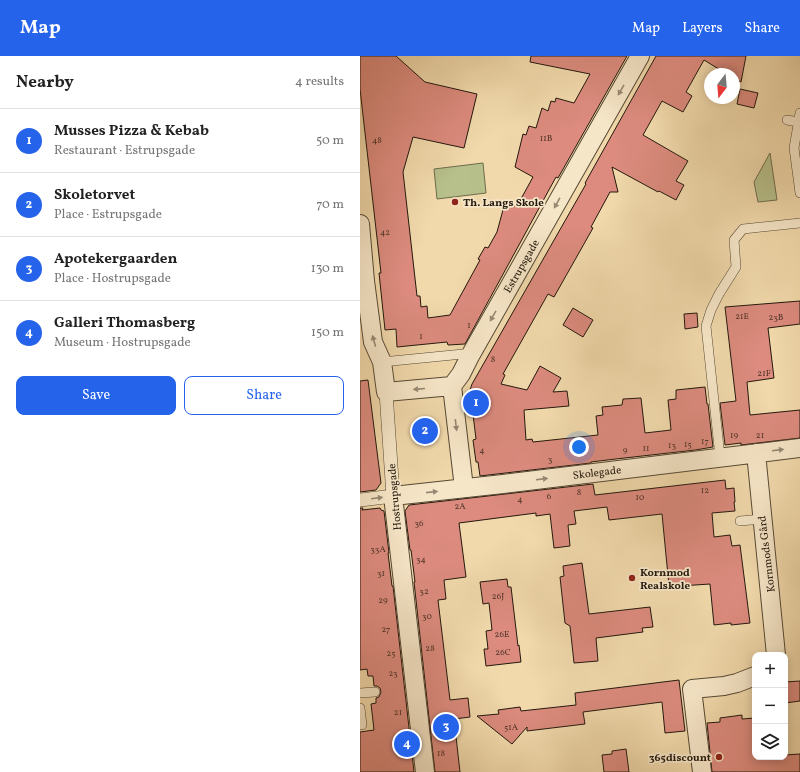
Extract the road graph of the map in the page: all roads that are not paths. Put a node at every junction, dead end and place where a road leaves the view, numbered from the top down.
1 (640, 56) edge
2 (799, 117) edge
3 (787, 120) dead end
4 (800, 192) edge
5 (800, 223) edge
6 (360, 224) edge
7 (363, 281) edge
8 (470, 356) junction
9 (386, 362) junction
10 (452, 386) junction
11 (386, 392) junction
12 (800, 448) edge
13 (756, 453) junction
14 (720, 457) junction
15 (464, 488) junction
16 (393, 496) junction
17 (360, 500) edge
18 (762, 519) junction
19 (740, 521) dead end
20 (776, 652) edge
21 (752, 677) edge
22 (375, 692) dead end
23 (360, 693) edge
24 (360, 708) edge
25 (362, 725) dead end
26 (425, 772) edge
27 (702, 772) edge

1 -> 8 street, Estrupsgade
2 - 3 lane
2 - 4 lane
5 - 14 lane
6 - 7 street, Hostrupsgade
9 -> 7 street, Hostrupsgade
8 - 9 lane
8 - 10 street, Estrupsgade
9 - 11 street, Hostrupsgade
10 -> 11 street
10 -> 15 street
11 - 16 street, Hostrupsgade
13 -> 12 street, Skolegade
13 - 14 street, Skolegade
13 - 18 street, Kornmods Gård
15 -> 14 street, Skolegade
16 -> 15 street, Skolegade
17 -> 16 street
16 - 26 street, Hostrupsgade
18 - 19 lane
18 - 20 street, Kornmods Gård
21 - 27 street
22 - 23 lane
24 - 25 lane

